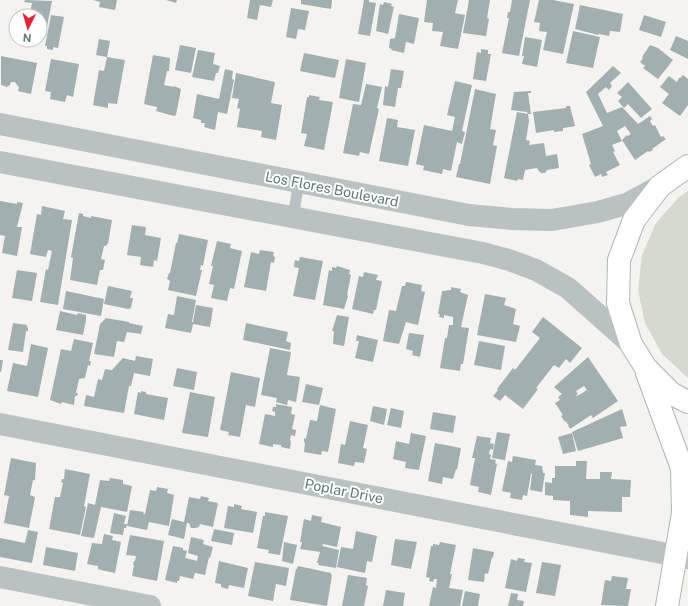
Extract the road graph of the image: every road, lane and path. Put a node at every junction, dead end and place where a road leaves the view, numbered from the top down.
1 (0, 124) edge
2 (0, 162) edge
3 (688, 166) edge
4 (299, 182) junction
5 (660, 186) junction
6 (292, 217) junction
7 (631, 344) junction
8 (646, 368) junction
9 (688, 402) edge
10 (0, 424) edge
11 (682, 556) edge
12 (0, 577) edge
13 (150, 606) edge
14 (667, 606) edge

1 - 4 street, Los Flores Boulevard
2 - 6 street
3 - 5 main road
4 - 5 street, Los Flores Boulevard
4 - 6 lane
5 - 7 main road
6 - 7 street
7 - 8 main road
8 - 9 main road
8 - 11 main road
10 - 11 street, Poplar Drive
11 - 14 main road
12 - 13 street

